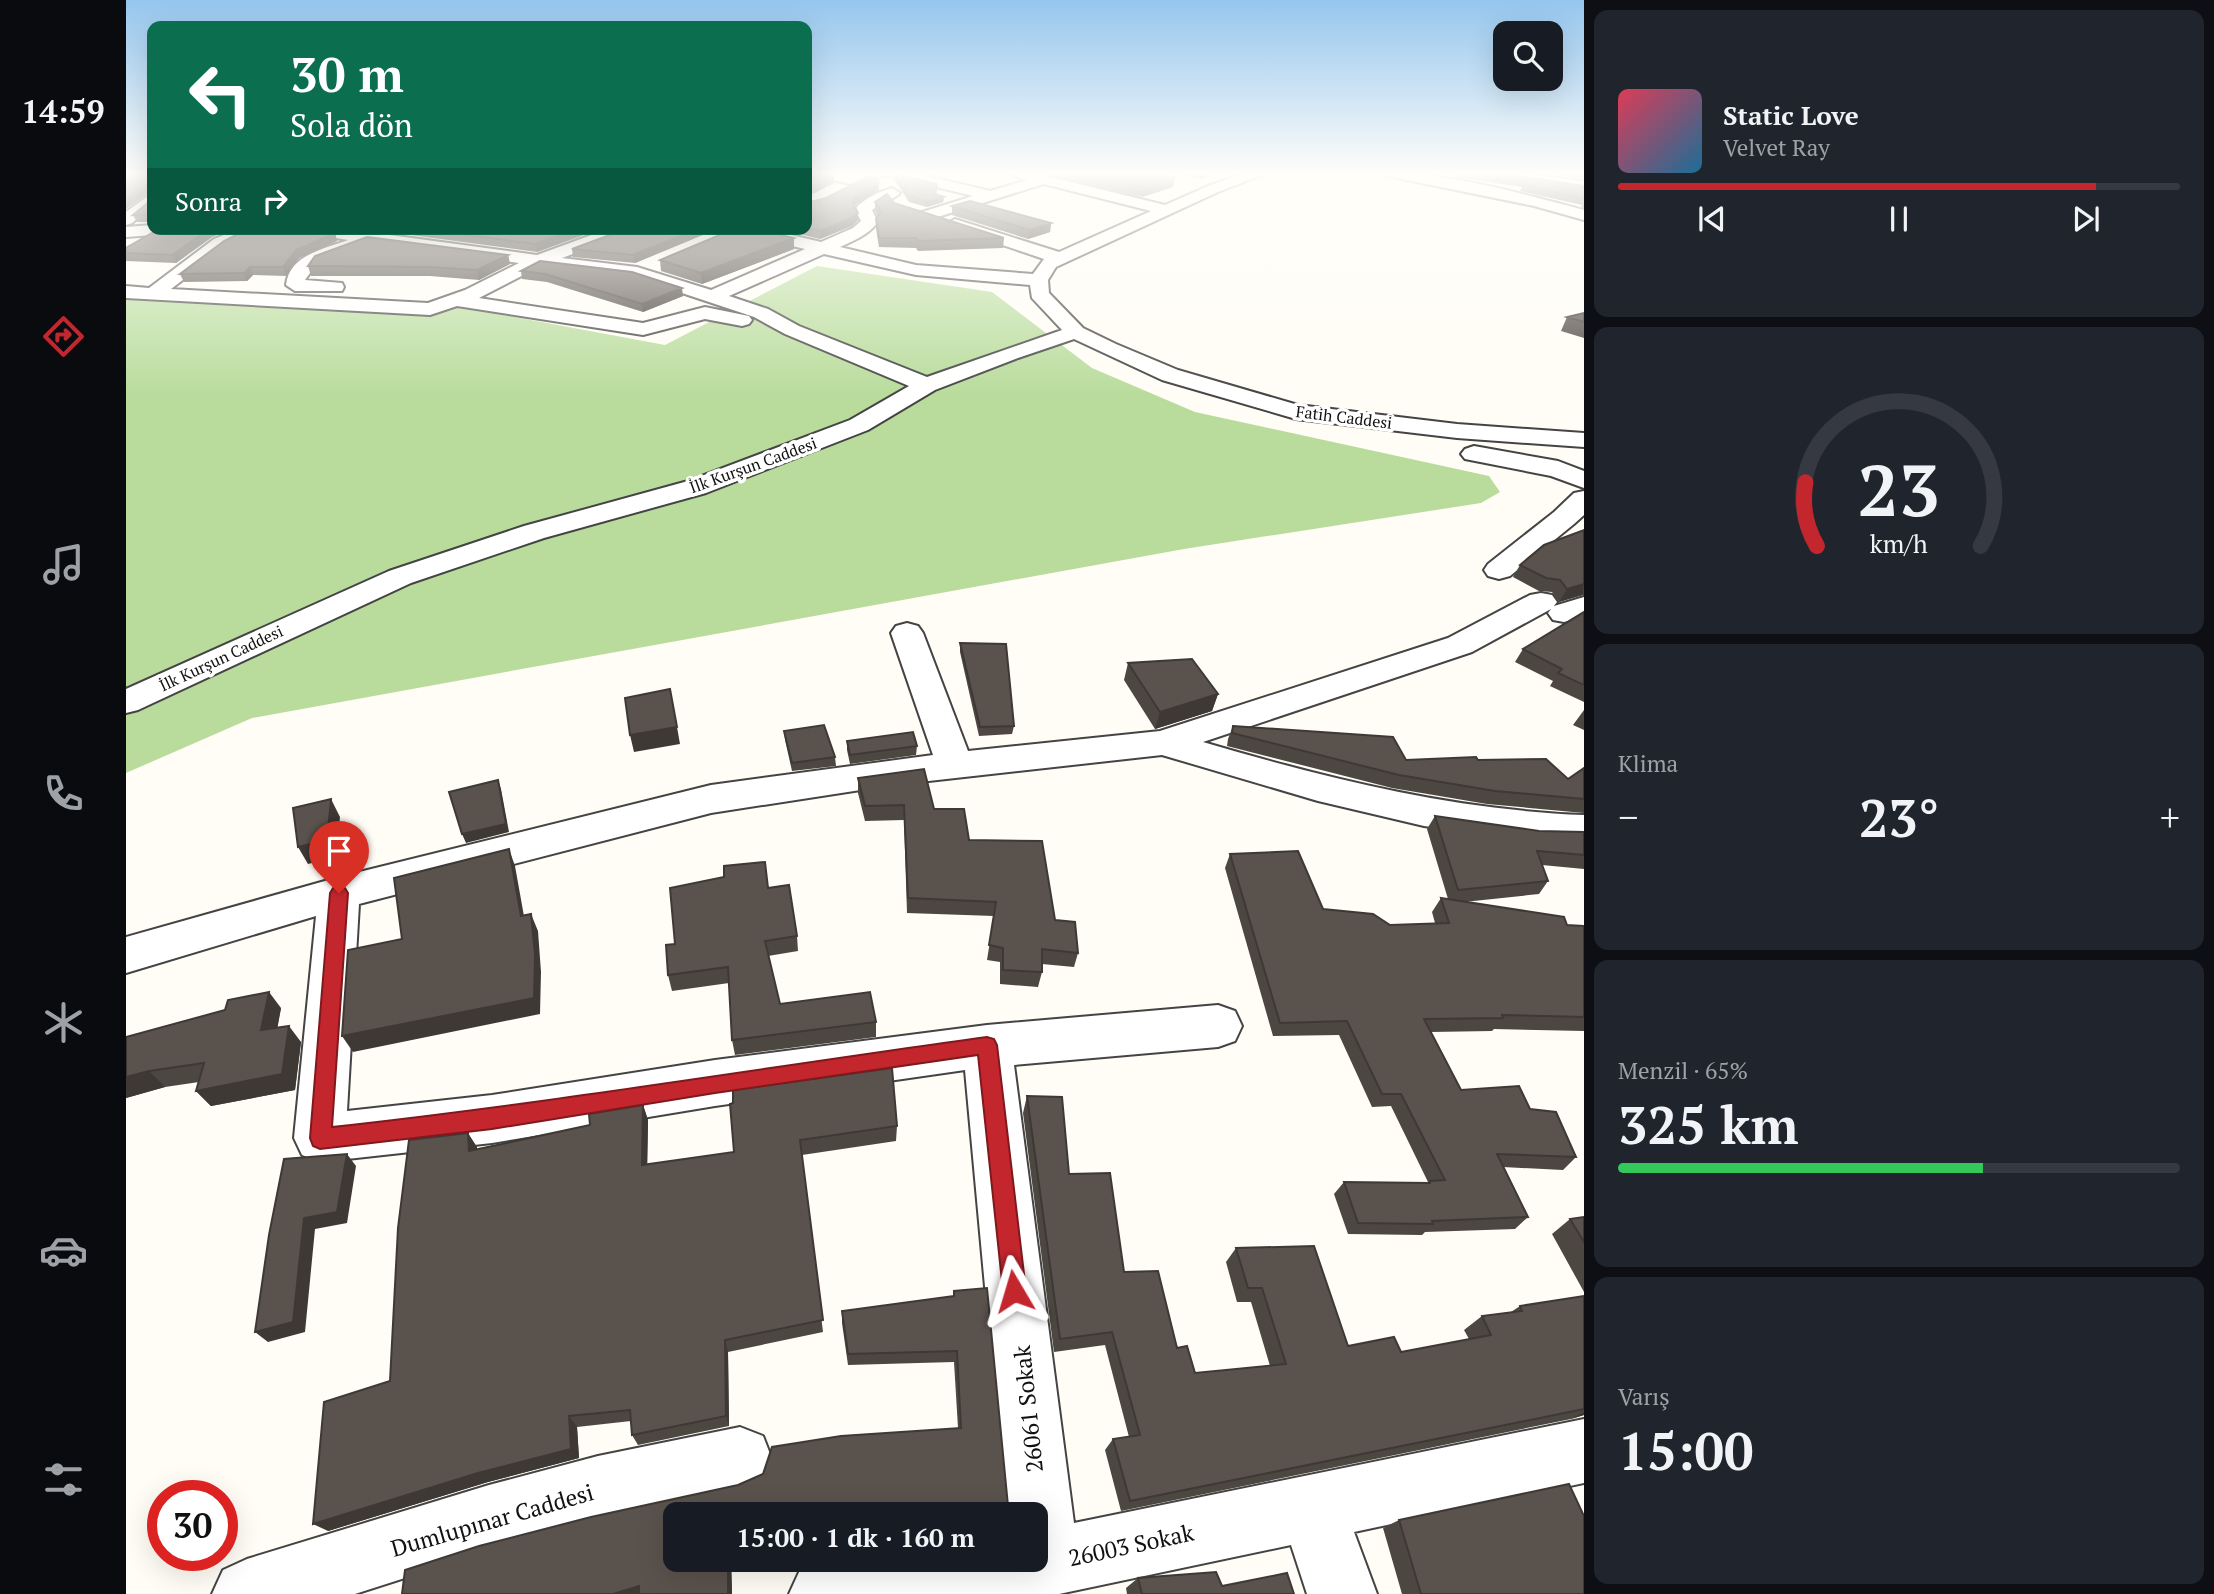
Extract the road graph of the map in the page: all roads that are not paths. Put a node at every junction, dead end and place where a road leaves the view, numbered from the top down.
1 (215, 246) edge
2 (340, 246) edge
3 (440, 246) edge
4 (456, 246) edge
5 (576, 246) edge
6 (813, 246) edge
7 (824, 246) edge
8 (1024, 246) edge
9 (1085, 246) edge
10 (451, 248) junction
11 (821, 248) junction
12 (1059, 258) junction
13 (541, 259) junction
14 (662, 262) edge
15 (637, 272) junction
16 (1039, 280) junction
17 (126, 292) edge
18 (152, 294) junction
19 (713, 296) junction
20 (464, 297) junction
21 (792, 330) junction
22 (1076, 332) junction
23 (1170, 375) junction
24 (927, 385) junction
25 (1584, 440) edge
26 (1584, 480) edge
27 (1584, 499) edge
28 (1499, 570) dead end
29 (1563, 607) edge
30 (906, 633) dead end
31 (126, 702) edge
32 (1163, 743) junction
33 (955, 766) junction
34 (1584, 829) edge
35 (339, 893) junction
36 (126, 956) edge
37 (1218, 1026) dead end
38 (987, 1045) junction
39 (1584, 1451) edge
40 (740, 1460) dead end
41 (1038, 1502) edge
42 (1312, 1507) junction
43 (1048, 1562) edge
44 (981, 1572) edge
45 (247, 1594) edge
46 (824, 1594) edge
47 (1342, 1594) edge

1 - 18 street
2 - 20 street
3 - 10 street
4 - 10 street
5 - 13 street
6 - 11 street
7 - 11 street
8 - 12 street
9 - 12 street
10 - 13 street
11 - 16 street
11 - 19 street
12 - 16 street
13 - 15 street
13 - 20 street
14 - 15 street
15 - 19 street
16 - 22 street
17 - 18 street
18 - 20 street
19 - 21 street
20 - 21 street
21 - 24 street
22 - 23 street, Fatih Caddesi
22 - 24 street, İlk Kurşun Caddesi
23 - 25 street, Fatih Caddesi
23 - 26 street
24 - 31 street, İlk Kurşun Caddesi
27 - 28 street
29 - 32 street
30 - 33 street
32 - 33 street
32 - 34 street
33 - 35 street
35 - 36 street
35 - 38 street
37 - 38 street
38 - 41 street, 26061 Sokak
39 - 42 street, 26003 Sokak
40 - 45 street, Dumlupınar Caddesi
42 - 43 street, 26003 Sokak
42 - 47 street
44 - 46 street, 26003 Sokak

